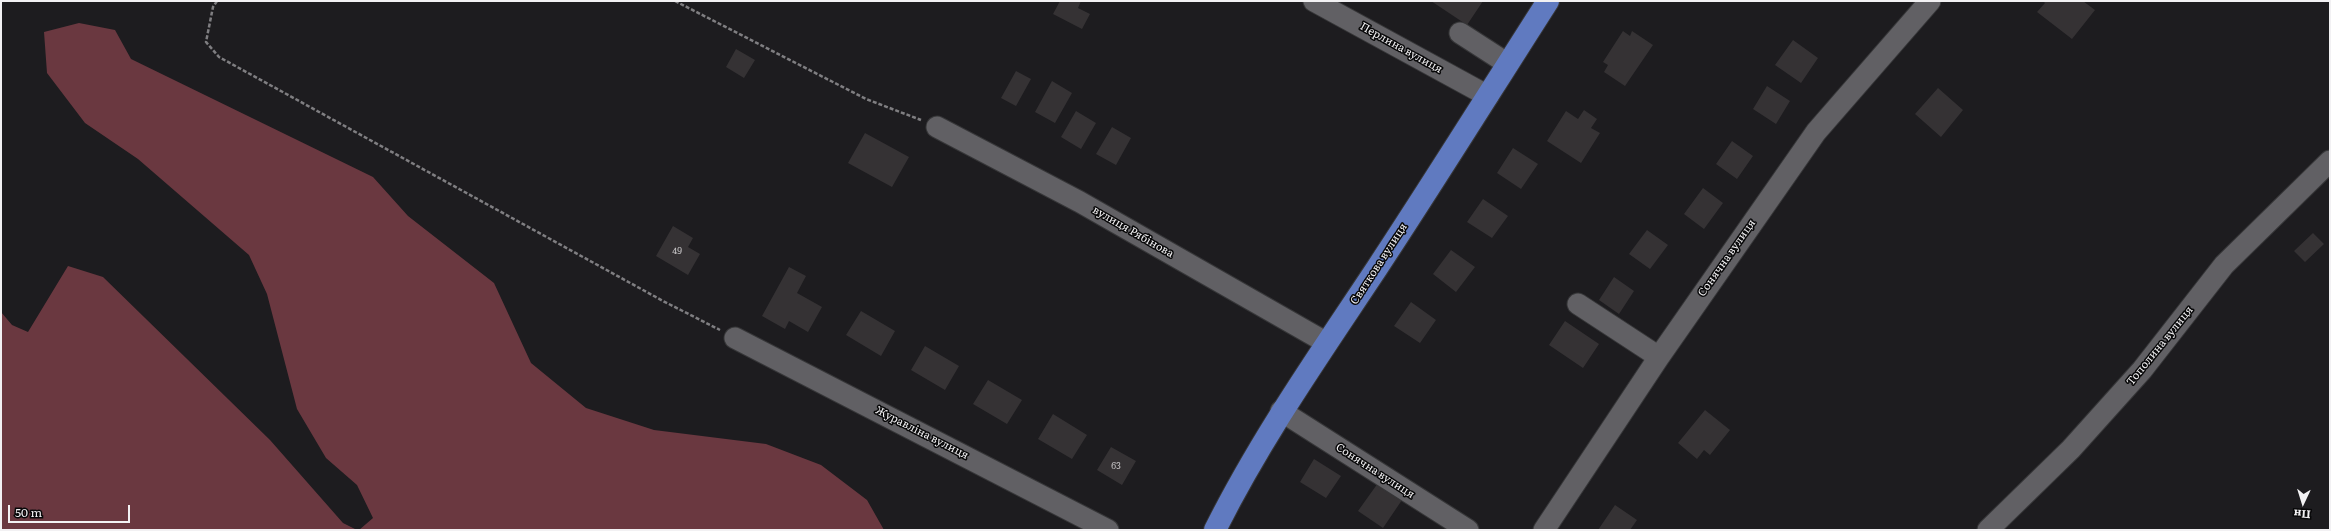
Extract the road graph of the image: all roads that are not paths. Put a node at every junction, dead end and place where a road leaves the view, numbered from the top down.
1 (1314, 1) edge
2 (1548, 1) edge
3 (1930, 1) edge
4 (1460, 33) dead end
5 (1508, 64) junction
6 (1488, 96) junction
7 (937, 127) road end
8 (2330, 161) edge
9 (1578, 304) dead end
10 (735, 338) road end
11 (1327, 344) junction
12 (1659, 357) junction
13 (1282, 411) junction
14 (1108, 530) edge
15 (1215, 530) edge
16 (1468, 530) edge
17 (1544, 530) edge
18 (1988, 530) edge

1 - 6 street, Перлина вулиця
2 - 5 main road, Святкова вулиця
3 - 12 street, Сонячна вулиця
4 - 5 street
5 - 6 main road, Святкова вулиця
6 - 11 main road, Святкова вулиця
7 - 11 street, вулиця Рябінова
8 - 18 street, Тополина вулиця
9 - 12 street
10 - 14 street, Журавліна вулиця
11 - 13 main road, Святкова вулиця
12 - 17 street, Сонячна вулиця
13 - 15 main road, Святкова вулиця
13 - 16 street, Сонячна вулиця

